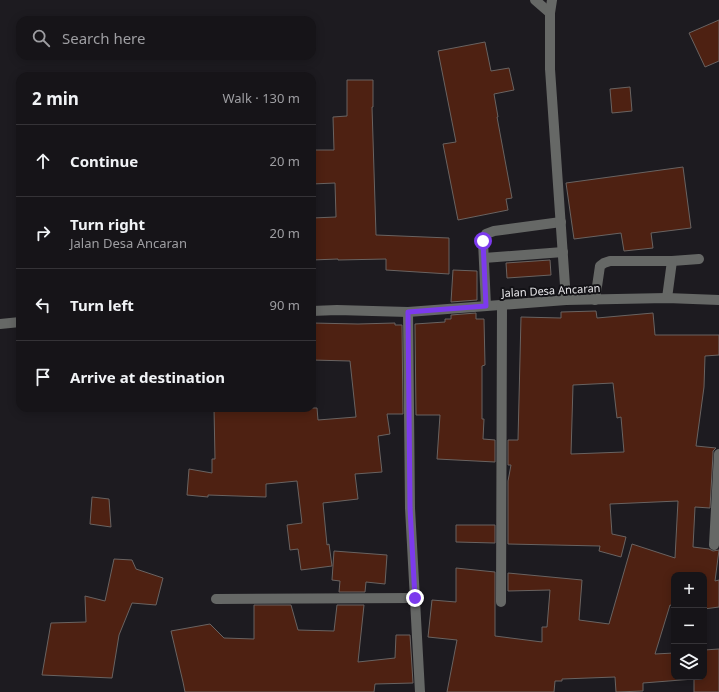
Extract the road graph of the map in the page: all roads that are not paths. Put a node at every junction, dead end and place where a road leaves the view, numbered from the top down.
1 (535, 0) edge
2 (552, 0) edge
3 (550, 13) junction
4 (561, 222) junction
5 (563, 252) junction
6 (484, 258) junction
7 (699, 259) dead end
8 (672, 260) junction
9 (667, 298) junction
10 (566, 300) junction
11 (595, 300) junction
12 (719, 300) edge
13 (502, 305) junction
14 (486, 306) junction
15 (316, 311) edge
16 (408, 312) junction
17 (16, 322) edge
18 (3, 324) edge
19 (719, 454) edge
20 (714, 545) dead end
21 (415, 598) junction
22 (216, 599) dead end
23 (501, 602) dead end
24 (420, 692) edge

1 - 3 street
2 - 3 street
3 - 4 street
4 - 5 street
4 - 6 street
5 - 6 street
5 - 10 street
6 - 14 street
7 - 8 street
8 - 9 street
8 - 11 street
9 - 11 street, Jalan Desa Ancaran
9 - 12 street, Jalan Desa Ancaran
10 - 11 street, Jalan Desa Ancaran
10 - 13 street, Jalan Desa Ancaran
13 - 14 street, Jalan Desa Ancaran
13 - 23 street
14 - 16 street, Jalan Desa Ancaran
15 - 16 street, Jalan Desa Ancaran
16 - 21 street
17 - 18 street
19 - 20 street
21 - 22 street
21 - 24 street

